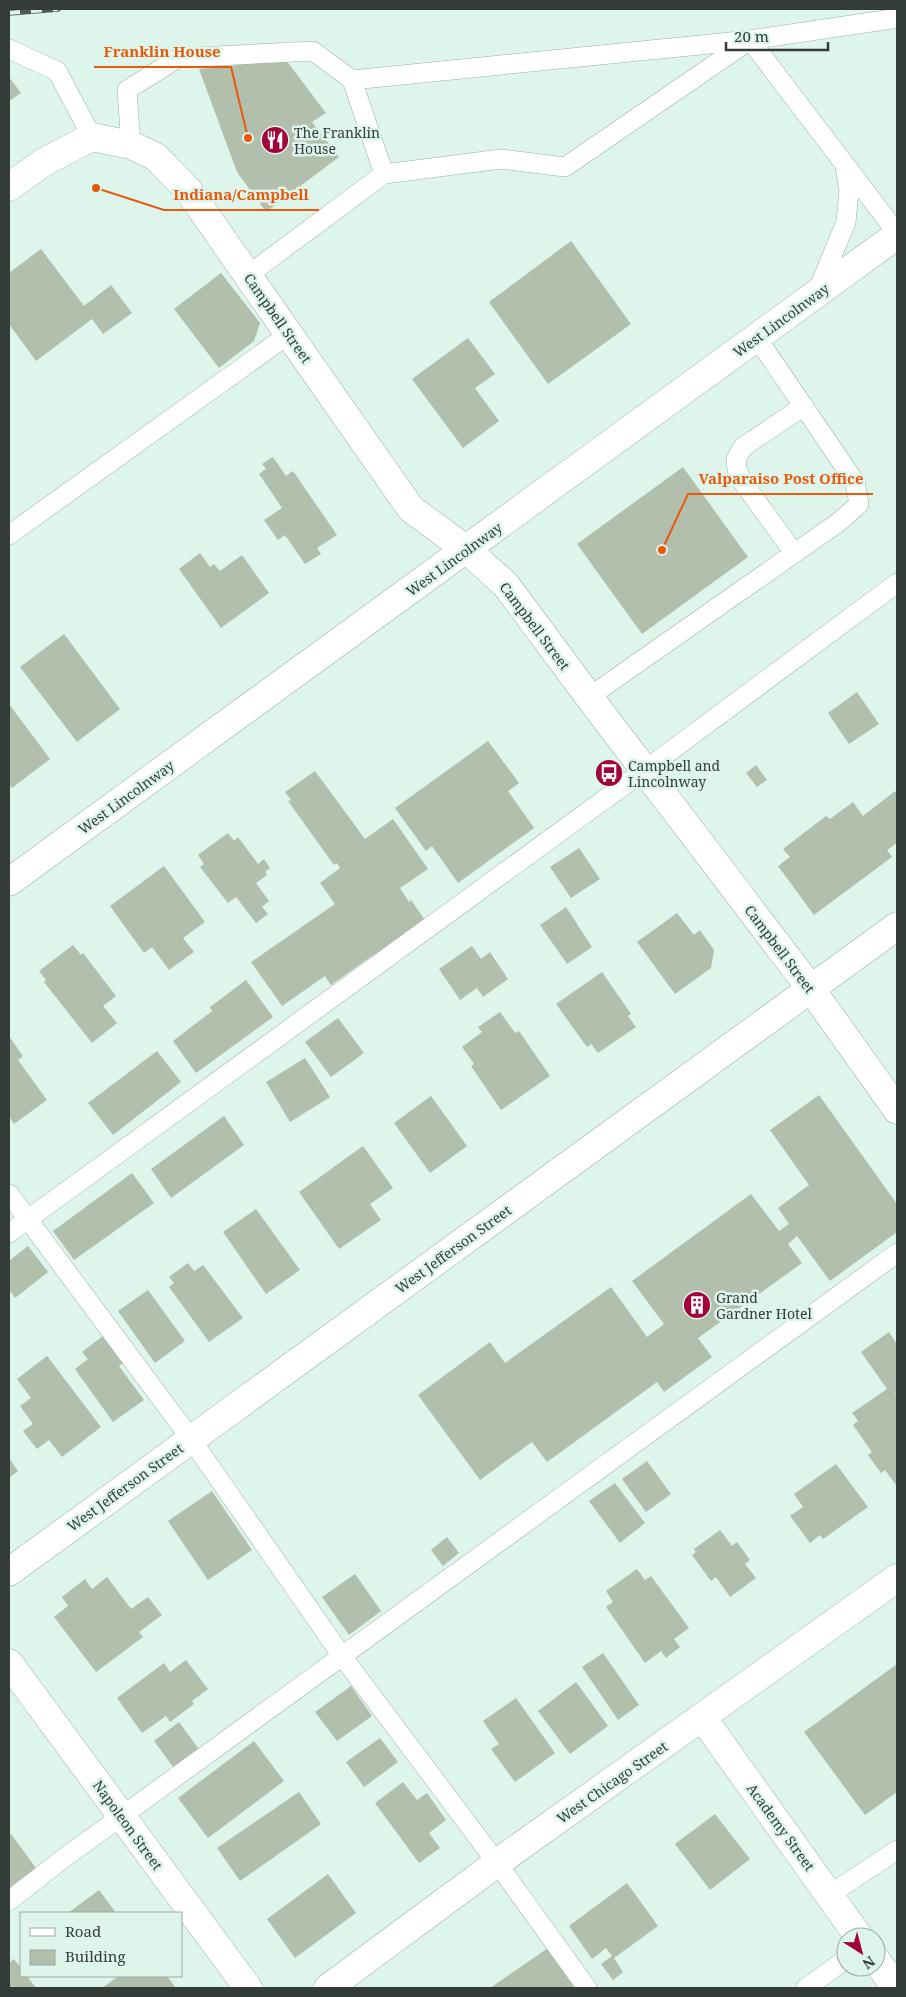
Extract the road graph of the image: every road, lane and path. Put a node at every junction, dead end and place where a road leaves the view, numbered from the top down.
1 (892, 19) dead end
2 (750, 40) junction
3 (9, 50) edge
4 (352, 80) junction
5 (92, 137) junction
6 (131, 145) junction
7 (845, 164) junction
8 (384, 174) junction
9 (9, 187) edge
10 (897, 234) edge
11 (248, 274) junction
12 (817, 294) junction
13 (289, 334) junction
14 (757, 338) junction
15 (804, 406) junction
16 (9, 535) edge
17 (467, 550) junction
18 (794, 553) junction
19 (897, 583) edge
20 (589, 697) junction
21 (645, 770) junction
22 (9, 882) edge
23 (897, 926) edge
24 (811, 989) junction
25 (897, 1110) edge
26 (9, 1194) edge
27 (27, 1220) junction
28 (9, 1234) edge
29 (897, 1253) edge
30 (191, 1439) junction
31 (9, 1572) edge
32 (897, 1578) edge
33 (342, 1656) junction
34 (9, 1663) edge
35 (702, 1717) junction
36 (122, 1816) junction
37 (897, 1850) edge
38 (497, 1863) junction
39 (830, 1895) junction
40 (9, 1901) edge
41 (853, 1927) edge
42 (836, 1966) edge
43 (886, 1974) edge
44 (248, 1988) edge
45 (328, 1988) edge
46 (587, 1988) edge
47 (806, 1988) edge
48 (896, 1988) edge

1 - 2 lane
2 - 4 lane
2 - 7 lane
2 - 8 lane
3 - 5 lane
4 - 6 lane
4 - 8 lane
5 - 6 street, Campbell Street
5 - 9 street
6 - 11 street, Campbell Street
7 - 10 lane
7 - 12 lane
8 - 11 lane
10 - 12 street, West Lincolnway
11 - 13 street, Campbell Street
12 - 14 street, West Lincolnway
13 - 16 lane
13 - 17 street, Campbell Street
14 - 15 lane
14 - 17 street, West Lincolnway
15 - 18 lane
15 - 18 lane
17 - 20 street, Campbell Street
17 - 22 street, West Lincolnway
18 - 20 lane
19 - 21 lane
20 - 21 street, Campbell Street
21 - 24 street, Campbell Street
21 - 27 lane
23 - 24 street, West Jefferson Street
24 - 25 street, Campbell Street
24 - 30 street, West Jefferson Street
26 - 27 lane
27 - 28 lane
27 - 30 lane
29 - 33 lane
30 - 31 street, West Jefferson Street
30 - 33 lane
32 - 35 street, West Chicago Street
33 - 36 lane
33 - 38 lane
34 - 36 street, Napoleon Street
35 - 38 street, West Chicago Street
35 - 39 street, Academy Street
36 - 40 lane
36 - 44 street, Napoleon Street
37 - 39 lane
38 - 45 street, West Chicago Street
38 - 46 lane
39 - 41 street, Academy Street
42 - 47 lane
43 - 48 street

